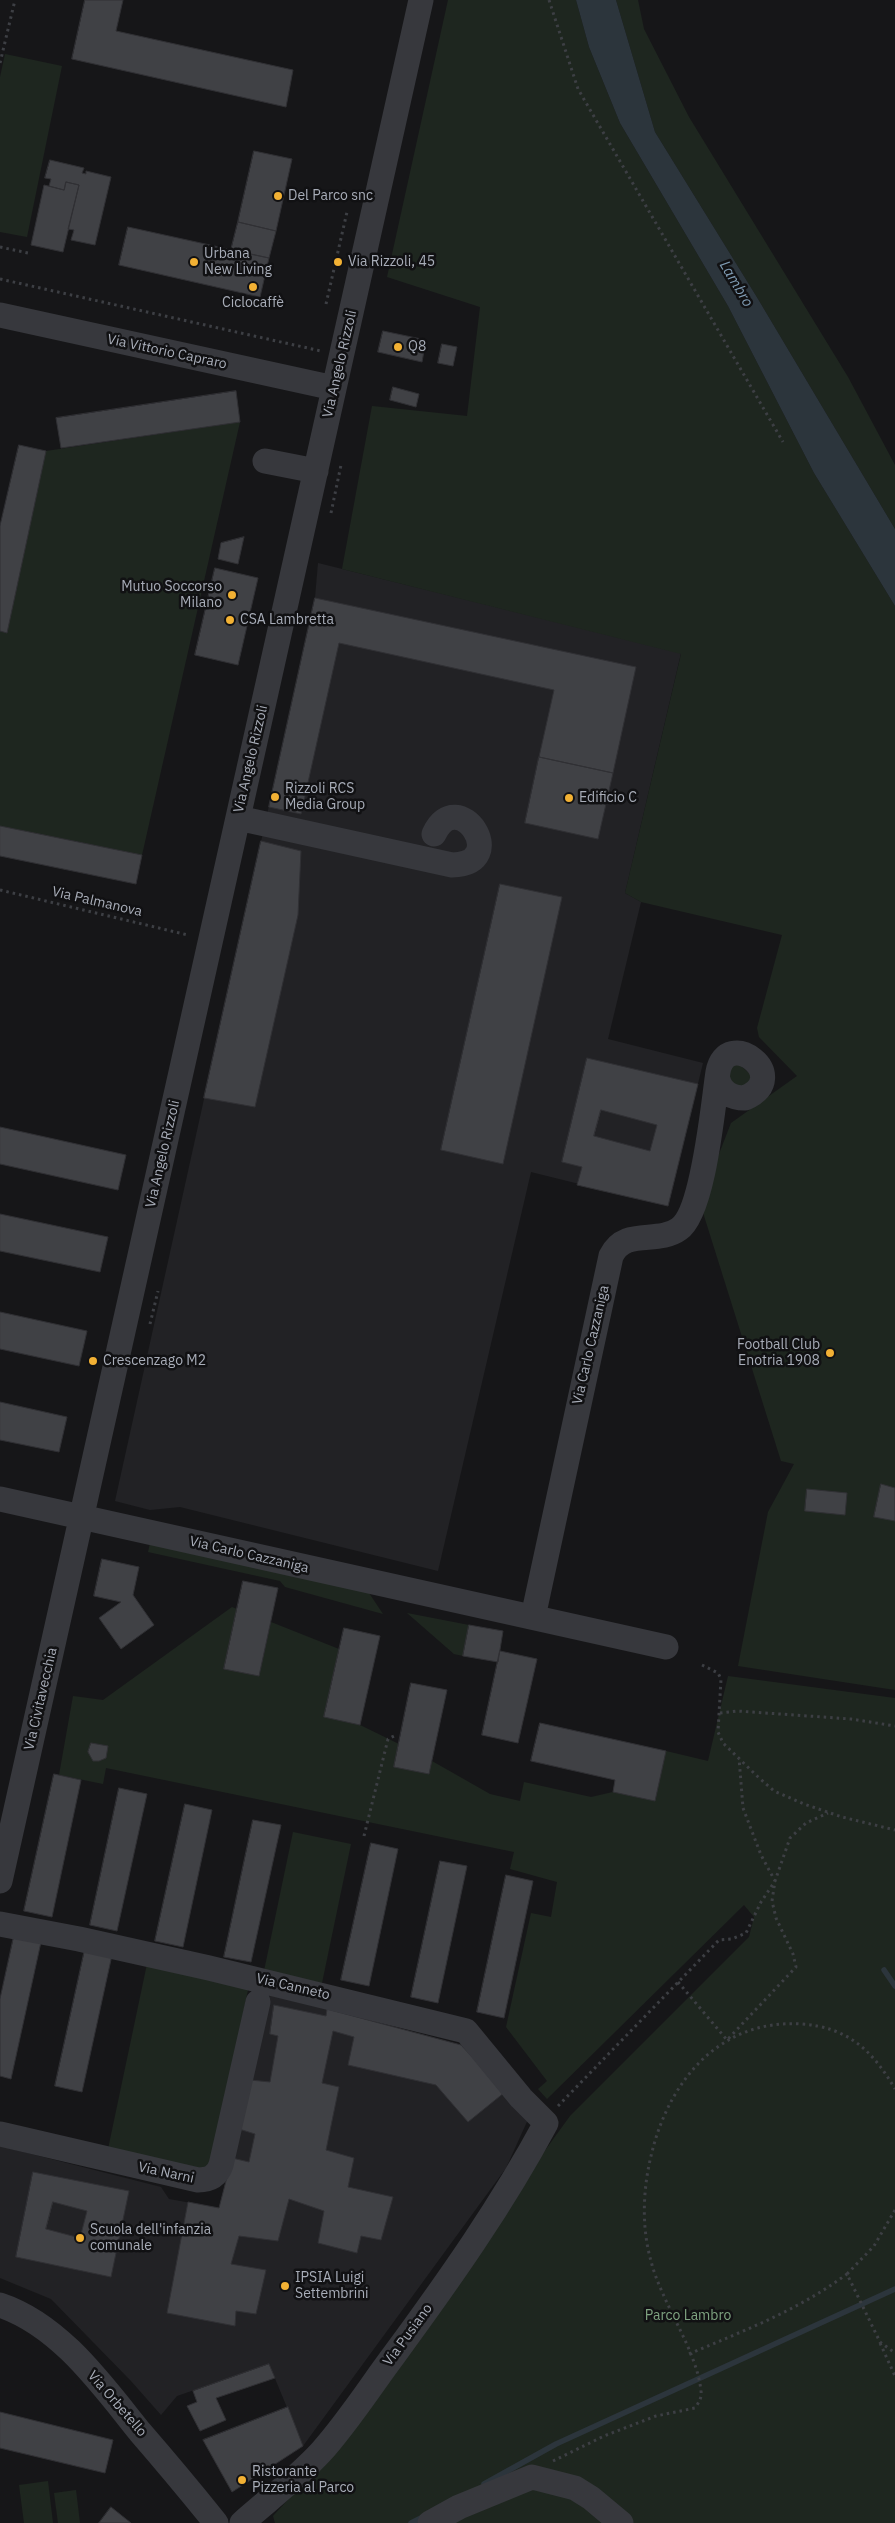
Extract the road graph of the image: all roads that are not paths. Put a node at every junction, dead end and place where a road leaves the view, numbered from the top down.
1 (421, 0) edge
2 (0, 315) edge
3 (334, 388) junction
4 (265, 461) dead end
5 (316, 471) junction
6 (238, 818) junction
7 (434, 834) dead end
8 (718, 1080) junction
9 (740, 1098) junction
10 (711, 1127) junction
11 (0, 1499) edge
12 (82, 1518) junction
13 (533, 1618) junction
14 (666, 1647) dead end
15 (9, 1801) edge
16 (0, 1881) edge
17 (0, 1924) edge
18 (258, 2002) dead end
19 (546, 2123) joint
20 (0, 2134) edge
21 (0, 2305) edge
22 (216, 2523) edge
23 (242, 2523) edge
24 (430, 2523) edge
25 (621, 2523) edge

1 - 3 street, Via Angelo Rizzoli
2 - 3 street, Via Vittorio Capraro
3 - 5 street, Via Angelo Rizzoli
4 - 5 street
5 - 6 street, Via Angelo Rizzoli
6 - 7 street
6 - 12 street, Via Angelo Rizzoli
8 - 9 street
8 - 9 street
8 - 10 street, Via Carlo Cazzaniga
9 - 10 street
10 - 13 street, Via Carlo Cazzaniga
11 - 12 street, Via Carlo Cazzaniga
12 - 13 street, Via Carlo Cazzaniga
12 - 15 street, Via Civitavecchia
13 - 14 street, Via Carlo Cazzaniga
15 - 16 street, Via Civitavecchia
17 - 19 street, Via Canneto
18 - 20 street, Via Narni
19 - 23 street, Via Pusiano
21 - 22 street, Via Orbetello
24 - 25 street

